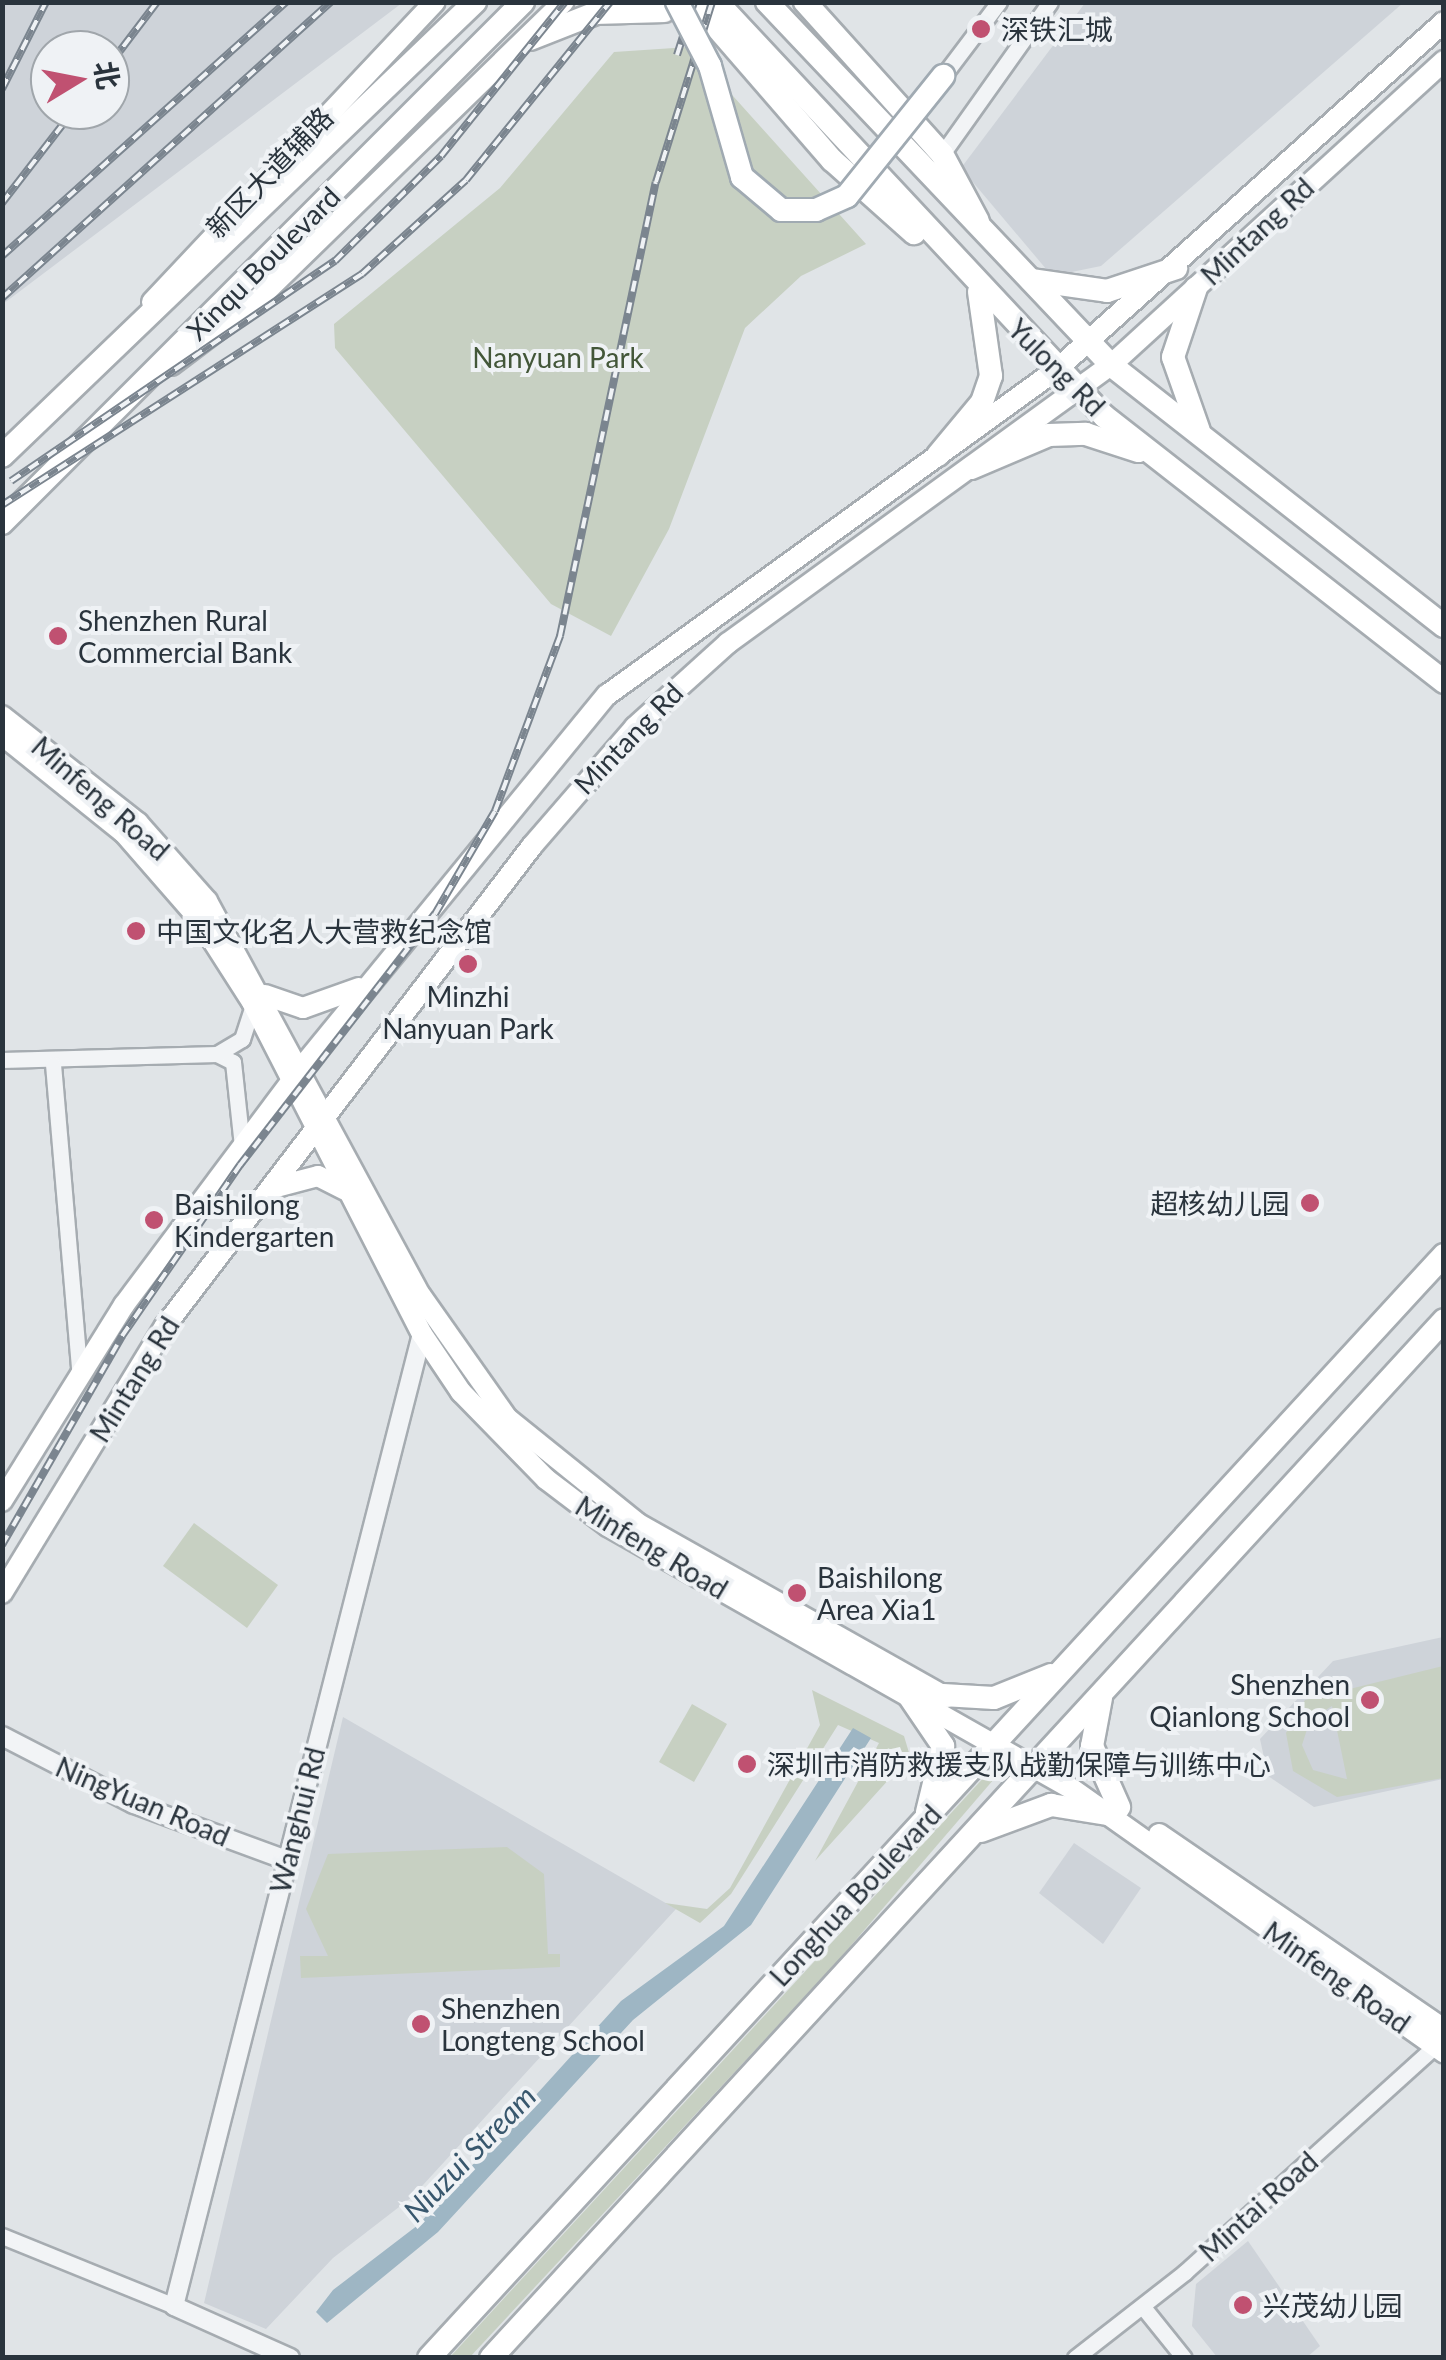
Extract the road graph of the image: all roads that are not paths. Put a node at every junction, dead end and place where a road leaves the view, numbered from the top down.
1 (436, 2) edge
2 (476, 2) edge
3 (523, 2) edge
4 (563, 2) edge
5 (695, 2) edge
6 (718, 2) edge
7 (767, 2) edge
8 (805, 2) edge
9 (999, 2) edge
10 (1050, 2) edge
11 (661, 5) edge
12 (1444, 22) edge
13 (712, 32) junction
14 (530, 38) junction
15 (1444, 61) edge
16 (943, 76) joint
17 (942, 154) junction
18 (1219, 228) junction
19 (987, 238) junction
20 (1236, 248) junction
21 (954, 261) junction
22 (1176, 268) junction
23 (1030, 282) junction
24 (976, 284) junction
25 (1196, 288) junction
26 (1006, 315) junction
27 (1088, 343) junction
28 (115, 351) junction
29 (1111, 364) junction
30 (1056, 370) junction
31 (145, 384) junction
32 (1078, 391) junction
33 (1166, 410) junction
34 (1138, 442) junction
35 (1206, 442) junction
36 (938, 455) junction
37 (2, 456) edge
38 (1166, 462) junction
39 (971, 468) junction
40 (2, 523) edge
41 (1444, 626) edge
42 (1444, 682) edge
43 (2, 716) edge
44 (2, 735) edge
45 (373, 979) junction
46 (258, 998) junction
47 (217, 1054) junction
48 (2, 1060) edge
49 (52, 1064) junction
50 (297, 1074) junction
51 (322, 1124) junction
52 (242, 1148) junction
53 (348, 1192) junction
54 (260, 1202) junction
55 (1444, 1255) edge
56 (1444, 1320) edge
57 (422, 1334) junction
58 (80, 1376) junction
59 (8, 1477) edge
60 (2, 1501) edge
61 (2, 1594) edge
62 (1066, 1665) junction
63 (1106, 1688) junction
64 (905, 1690) junction
65 (943, 1695) junction
66 (2, 1736) edge
67 (1000, 1737) junction
68 (1039, 1761) junction
69 (1114, 1810) junction
70 (924, 1820) junction
71 (966, 1841) junction
72 (286, 1860) junction
73 (1441, 2043) edge
74 (2, 2236) edge
75 (174, 2306) junction
76 (1144, 2307) junction
77 (290, 2358) edge
78 (429, 2358) edge
79 (492, 2358) edge
80 (1075, 2358) edge
81 (1184, 2358) edge

1 - 28 main road, 新区大道辅路
2 - 28 main road, Xinqu Boulevard
3 - 31 main road, Xinqu Boulevard
4 - 14 main road
5 - 13 main road
6 - 21 main road, Yulong Rd
7 - 19 main road, Yulong Rd
8 - 17 main road
9 - 16 street
10 - 17 street
11 - 13 main road
11 - 14 main road
11 - 16 main road, bridge
12 - 18 main road, Mintang Rd
13 - 21 main road
14 - 31 main road
15 - 20 main road, Mintang Rd
17 - 19 main road
18 - 20 street
18 - 22 main road, Mintang Rd
19 - 23 main road, Yulong Rd
20 - 25 main road, Mintang Rd
21 - 24 main road, Yulong Rd
22 - 23 main road
22 - 27 main road, Mintang Rd
23 - 26 main road
23 - 27 main road, Yulong Rd
24 - 26 main road, Yulong Rd
24 - 36 main road
25 - 29 main road, Mintang Rd
25 - 35 main road
26 - 30 main road, Yulong Rd
27 - 29 main road, Yulong Rd
27 - 30 main road, Mintang Rd
28 - 37 main road, Xinqu Boulevard
29 - 32 main road, Mintang Rd
29 - 33 main road, Yulong Rd
30 - 32 main road, Yulong Rd
30 - 36 main road, Mintang Rd
31 - 40 main road, Xinqu Boulevard
32 - 34 main road, Yulong Rd
32 - 39 main road, Mintang Rd
33 - 34 main road
33 - 35 main road, Yulong Rd
34 - 38 main road, Yulong Rd
35 - 41 main road, Yulong Rd
36 - 45 main road, Mintang Rd
38 - 39 main road
38 - 42 main road, Yulong Rd
39 - 51 main road, Mintang Rd
43 - 46 main road, Minfeng Road
44 - 46 main road, Minfeng Road
45 - 46 main road
45 - 50 main road, Mintang Rd
46 - 47 street
46 - 50 main road, Minfeng Road
47 - 49 street
47 - 52 street
48 - 49 street
49 - 58 street
50 - 51 main road, Minfeng Road
50 - 52 main road, Mintang Rd
51 - 53 main road, Minfeng Road
51 - 54 main road, Mintang Rd
51 - 65 main road, Minfeng Road
52 - 58 main road, Mintang Rd
53 - 54 main road
53 - 57 main road, Minfeng Road
54 - 61 main road, Mintang Rd
55 - 62 main road, Longhua Boulevard
56 - 63 main road, Longhua Boulevard
57 - 64 main road, Minfeng Road
57 - 72 street, Wanghui Rd
58 - 59 main road, Mintang Rd
59 - 60 main road, Mintang Rd
62 - 65 main road
62 - 67 main road, Longhua Boulevard
63 - 68 main road, Longhua Boulevard
63 - 69 main road
64 - 67 main road, Minfeng Road
64 - 70 main road
65 - 67 main road, Minfeng Road
66 - 72 street, NingYuan Road
67 - 68 main road, Minfeng Road
67 - 70 main road, Longhua Boulevard
68 - 69 main road, Minfeng Road
68 - 71 main road, Longhua Boulevard
69 - 71 main road
69 - 73 main road, Minfeng Road
70 - 78 main road, Longhua Boulevard
71 - 79 main road, Longhua Boulevard
72 - 75 street, Wanghui Rd
73 - 76 street, Mintai Road
74 - 75 street
75 - 77 street
76 - 80 street, Mintai Road
76 - 81 street

